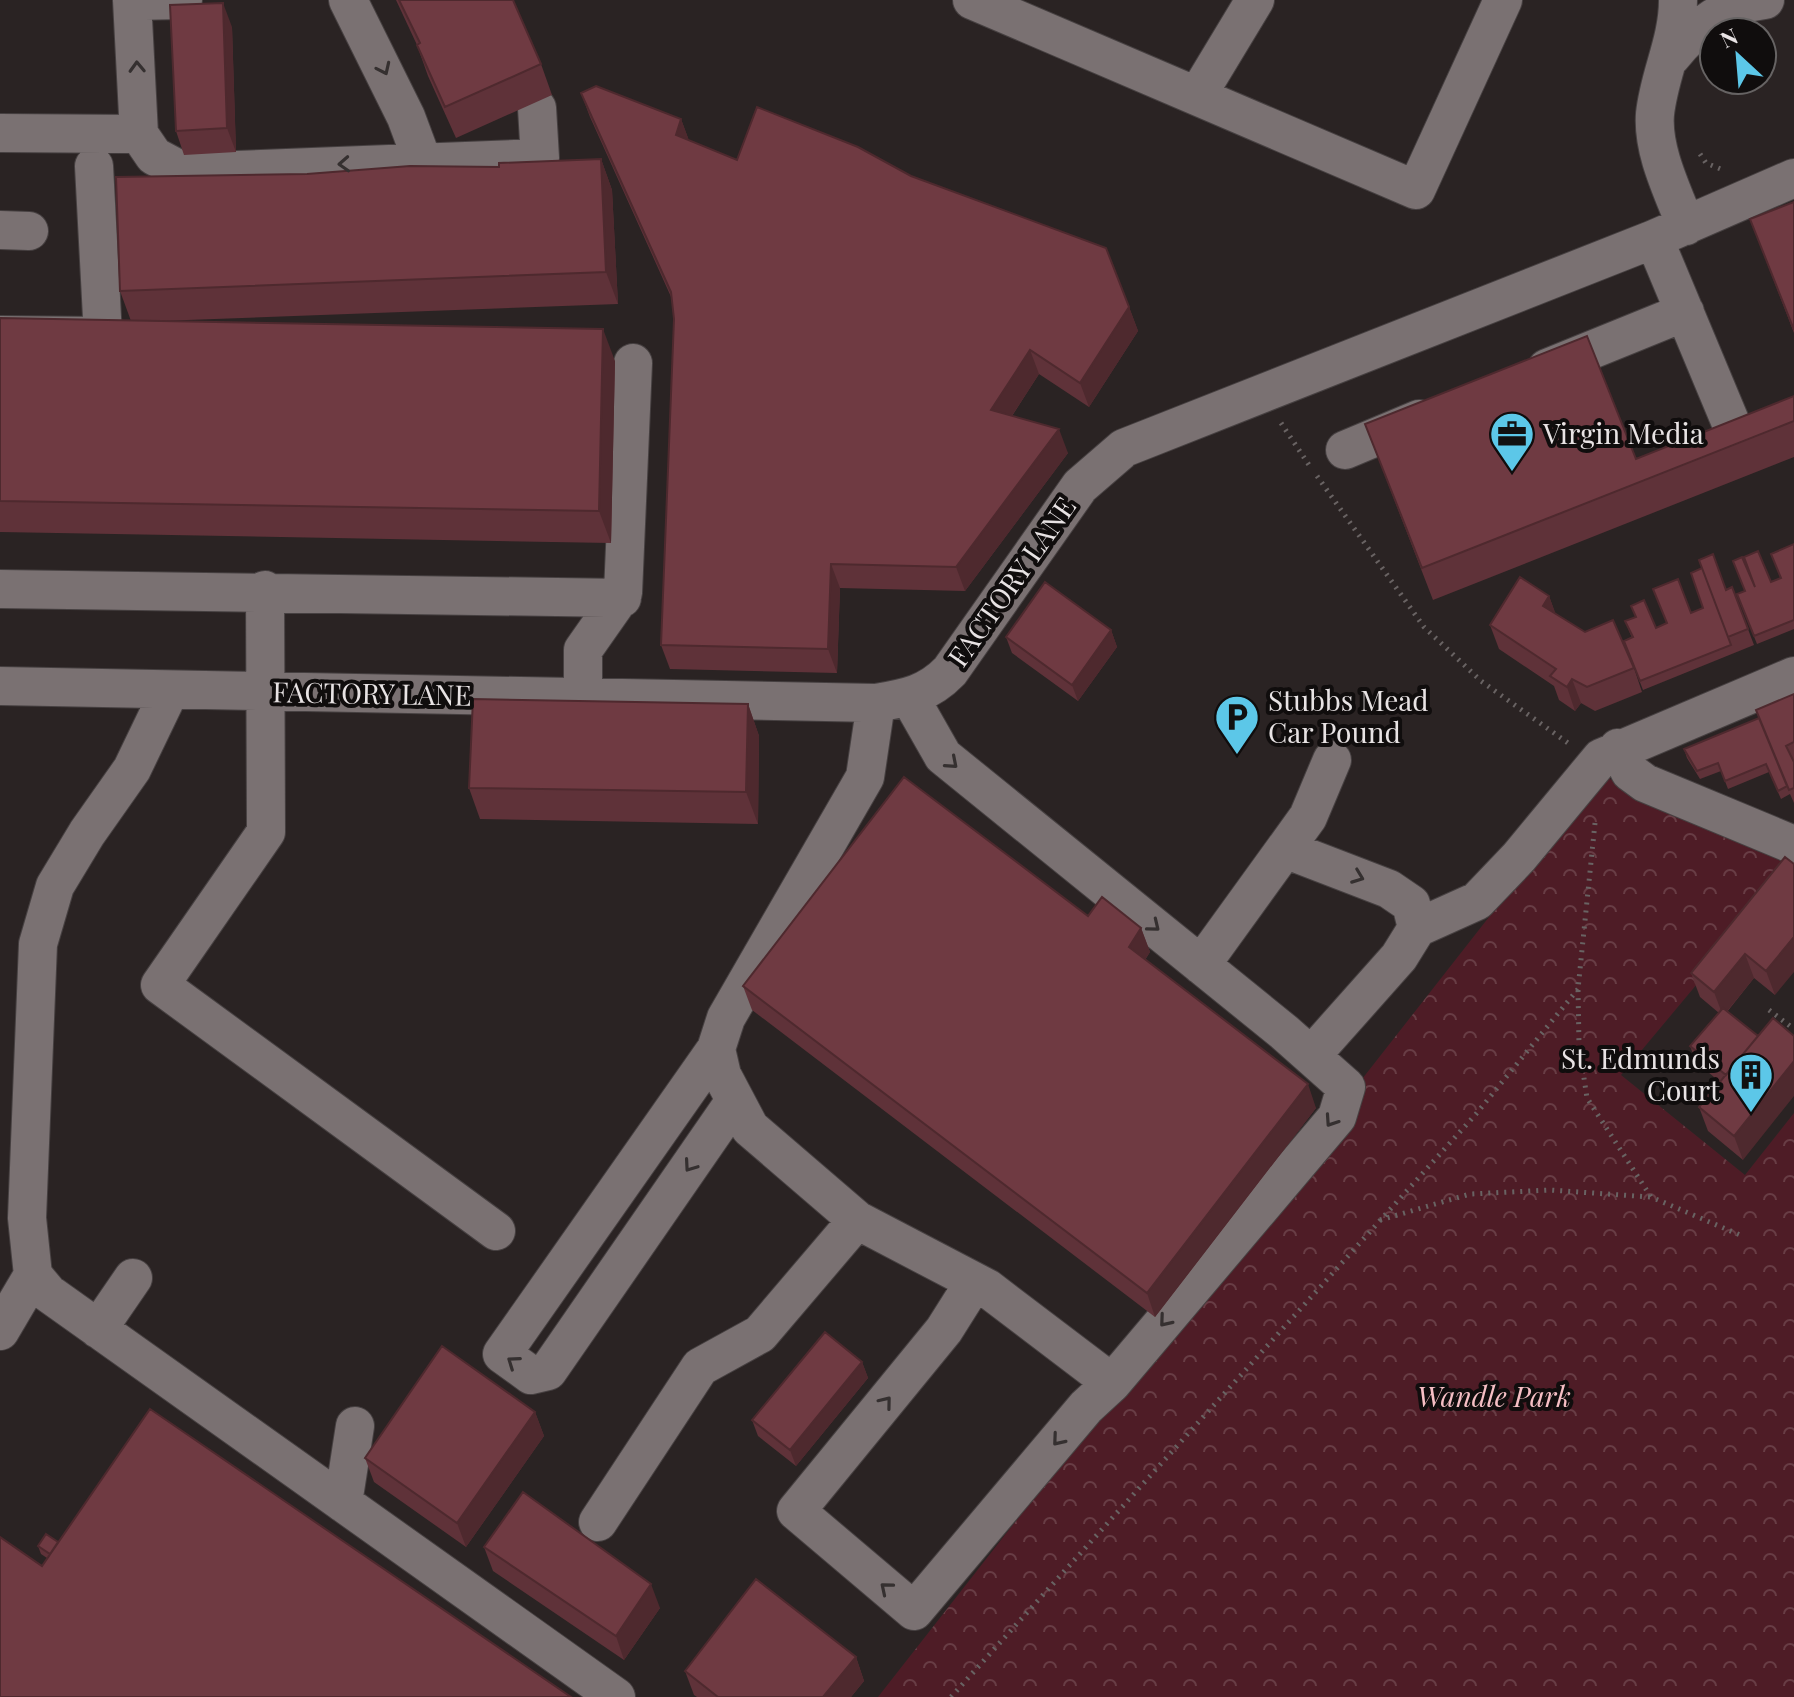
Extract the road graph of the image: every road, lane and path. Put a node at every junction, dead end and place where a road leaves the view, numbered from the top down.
1 (183, 0) edge
2 (348, 0) edge
3 (972, 0) edge
4 (1255, 0) edge
5 (1503, 0) edge
6 (1678, 0) edge
7 (1765, 0) edge
8 (1781, 0) edge
9 (132, 1) edge
10 (1794, 2) edge
11 (1671, 57) junction
12 (1197, 96) junction
13 (537, 108) dead end
14 (0, 133) edge
15 (139, 134) junction
16 (422, 160) junction
17 (94, 166) dead end
18 (1794, 178) edge
19 (1670, 233) junction
20 (1685, 312) junction
21 (0, 335) edge
22 (633, 363) dead end
23 (1507, 384) edge
24 (1271, 392) junction
25 (1448, 408) edge
26 (1740, 445) edge
27 (1345, 450) dead end
28 (0, 589) edge
29 (265, 590) junction
30 (622, 598) junction
31 (1794, 676) edge
32 (0, 686) edge
33 (170, 690) junction
34 (266, 692) junction
35 (583, 698) junction
36 (893, 700) junction
37 (1603, 758) junction
38 (1332, 760) dead end
39 (1598, 815) dead end
40 (1794, 845) edge
41 (1285, 849) junction
42 (1417, 928) junction
43 (1201, 965) junction
44 (1578, 989) junction
45 (1769, 1010) dead end
46 (1794, 1029) edge
47 (716, 1049) junction
48 (1311, 1056) junction
49 (734, 1102) junction
50 (1651, 1197) junction
51 (857, 1220) junction
52 (1377, 1221) junction
53 (496, 1231) dead end
54 (1740, 1235) dead end
55 (33, 1275) junction
56 (133, 1278) dead end
57 (973, 1284) junction
58 (98, 1329) junction
59 (0, 1331) edge
60 (1112, 1383) junction
61 (355, 1426) dead end
62 (343, 1503) junction
63 (598, 1522) dead end
64 (616, 1697) edge
65 (951, 1697) edge

1 - 9 street
2 -> 16 street
3 - 12 street
4 - 12 street
5 - 12 street
6 - 11 street
7 - 11 street
8 - 10 street
15 -> 9 street
11 - 19 street
13 - 16 street
14 - 15 street
16 -> 15 street
17 - 21 street
18 - 19 street, FACTORY LANE
19 - 20 street
19 - 24 street, FACTORY LANE
20 - 23 street
20 - 26 street
22 - 30 street
24 - 36 street, FACTORY LANE
24 - 37 path
25 - 27 street
28 - 29 street
29 - 30 street
29 - 34 street
30 - 35 street
31 - 37 street
32 - 33 street, FACTORY LANE
33 - 34 street, FACTORY LANE
33 - 55 street
34 - 35 street, FACTORY LANE
34 - 53 street
35 - 36 street, FACTORY LANE
36 -> 43 street
36 - 47 street
37 - 40 street
37 - 42 street
38 - 41 street
39 - 44 path
41 -> 42 street
41 - 43 street
42 - 48 street
43 - 48 street
44 - 50 path
44 - 52 path
45 - 46 path
47 - 49 street
49 -> 47 street
48 -> 60 street
49 - 51 street
50 - 52 path
50 - 54 path
51 - 57 street
51 - 63 street
52 - 65 path
55 - 58 street
55 - 59 street
56 - 58 street
57 - 60 street
60 -> 57 street
58 - 62 street
61 - 62 street
62 - 64 street

